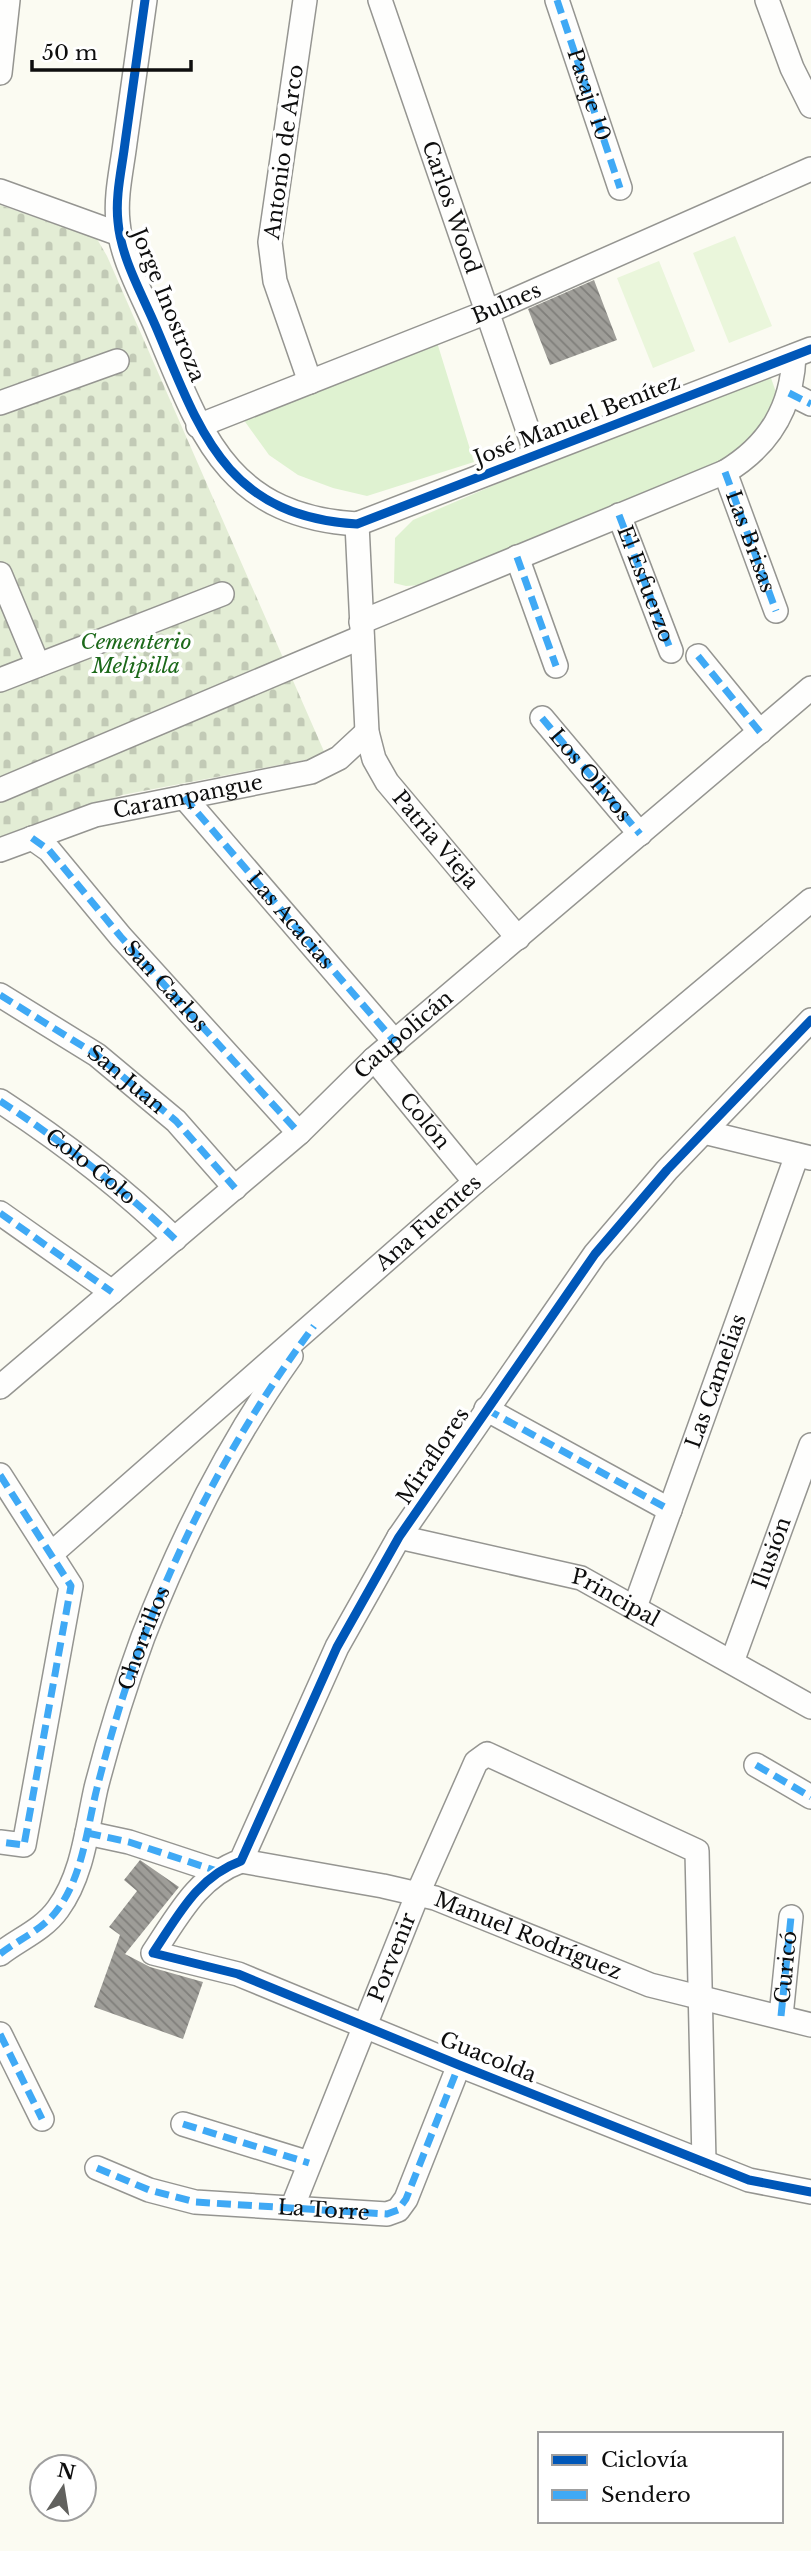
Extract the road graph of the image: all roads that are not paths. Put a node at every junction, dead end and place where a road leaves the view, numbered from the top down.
1 (8, 0) edge
2 (145, 0) edge
3 (304, 0) edge
4 (380, 0) edge
5 (557, 0) edge
6 (766, 0) edge
7 (0, 73) edge
8 (811, 106) edge
9 (811, 169) edge
10 (620, 188) dead end
11 (0, 191) edge
12 (119, 234) junction
13 (487, 312) junction
14 (803, 353) edge
15 (117, 361) dead end
16 (310, 382) junction
17 (789, 393) junction
18 (0, 403) edge
19 (811, 404) edge
20 (198, 426) junction
21 (536, 454) junction
22 (725, 472) junction
23 (619, 515) junction
24 (357, 524) junction
25 (517, 557) junction
26 (0, 574) edge
27 (222, 594) dead end
28 (776, 611) dead end
29 (362, 630) junction
30 (671, 651) dead end
31 (698, 656) dead end
32 (38, 665) junction
33 (556, 666) dead end
34 (0, 680) edge
35 (811, 688) edge
36 (542, 718) dead end
37 (367, 732) junction
38 (760, 732) junction
39 (0, 790) edge
40 (184, 797) junction
41 (640, 834) junction
42 (32, 838) junction
43 (0, 850) edge
44 (811, 900) edge
45 (518, 938) junction
46 (0, 995) edge
47 (811, 1020) edge
48 (395, 1042) junction
49 (374, 1059) junction
50 (0, 1101) edge
51 (704, 1132) junction
52 (299, 1133) junction
53 (804, 1156) edge
54 (475, 1182) junction
55 (235, 1188) junction
56 (0, 1213) edge
57 (175, 1239) junction
58 (112, 1292) junction
59 (314, 1326) junction
60 (0, 1387) edge
61 (486, 1409) junction
62 (811, 1445) edge
63 (0, 1475) edge
64 (670, 1510) junction
65 (399, 1536) junction
66 (51, 1553) junction
67 (635, 1607) junction
68 (732, 1662) junction
69 (811, 1707) edge
70 (756, 1765) dead end
71 (811, 1797) edge
72 (87, 1833) junction
73 (0, 1842) edge
74 (240, 1861) junction
75 (217, 1871) junction
76 (418, 1894) junction
77 (791, 1917) dead end
78 (0, 1954) edge
79 (700, 1997) junction
80 (781, 2016) junction
81 (366, 2025) junction
82 (811, 2025) edge
83 (0, 2034) edge
84 (459, 2065) junction
85 (43, 2119) dead end
86 (183, 2124) dead end
87 (704, 2162) junction
88 (309, 2163) junction
89 (97, 2168) dead end
90 (811, 2192) edge
91 (292, 2208) junction

1 - 7 street
2 - 12 street, Jorge Inostroza
3 - 16 street, Antonio de Arco
4 - 13 street, Carlos Wood
5 - 10 street, Pasaje 10
6 - 8 street
9 - 13 street, Bulnes
11 - 12 street
12 - 20 street, Jorge Inostroza
13 - 16 street, Bulnes
13 - 21 street, Carlos Wood
14 - 17 street, José Manuel Benítez
14 - 21 street, José Manuel Benítez
15 - 18 street
16 - 20 street, Bulnes
17 - 19 street
17 - 22 street, José Manuel Benítez
20 - 24 street, Jorge Inostroza
21 - 24 street, José Manuel Benítez
22 - 23 street, José Manuel Benítez
22 - 28 street, Las Brisas
23 - 25 street, José Manuel Benítez
23 - 30 street, El Esfuerzo
24 - 29 street, Patria Vieja
25 - 29 street, José Manuel Benítez
25 - 33 street
26 - 32 street
27 - 32 street
29 - 37 street, Patria Vieja
29 - 39 street, José Manuel Benítez
31 - 38 street
32 - 34 street
35 - 38 street, Caupolicán
36 - 41 street, Los Olivos
37 - 40 street, Carampangue
37 - 45 street, Patria Vieja
38 - 41 street, Caupolicán
40 - 42 street, Carampangue
40 - 48 street, Las Acacias
41 - 45 street, Caupolicán
42 - 43 street, Carampangue
42 - 52 street, San Carlos
44 - 54 street, Ana Fuentes
45 - 48 street, Caupolicán
46 - 55 street, San Juan
47 - 51 street, Miraflores
48 - 49 street, Caupolicán
49 - 52 street, Caupolicán
49 - 54 street, Colón
50 - 57 street, Colo Colo
51 - 53 street
51 - 61 street, Miraflores
52 - 55 street, Caupolicán
53 - 64 street, Las Camelias
54 - 59 street, Ana Fuentes
55 - 57 street, Caupolicán
56 - 58 street
57 - 58 street, Caupolicán
58 - 60 street, Caupolicán
59 - 66 street, Ana Fuentes
59 - 72 street, Chorrillos
61 - 64 street
61 - 65 street, Miraflores
62 - 68 street, Ilusión
63 - 66 street
64 - 67 street, Las Camelias
65 - 67 street, Principal
65 - 74 street, Miraflores
66 - 73 street
67 - 68 street, Principal
68 - 69 street, Principal
70 - 71 street
72 - 75 street
72 - 78 street, Chorrillos
74 - 75 street
74 - 76 street, Manuel Rodríguez
75 - 81 street, Guacolda
76 - 79 street, Manuel Rodríguez
76 - 79 street, Porvenir
76 - 81 street, Porvenir
77 - 80 street, Curicó
79 - 80 street, Manuel Rodríguez
79 - 87 street
80 - 82 street, Manuel Rodríguez
81 - 84 street, Guacolda
81 - 88 street, Porvenir
83 - 85 street
84 - 87 street, Guacolda
84 - 91 street, La Torre
86 - 88 street
87 - 90 street, Guacolda
88 - 91 street, Porvenir
89 - 91 street, La Torre

